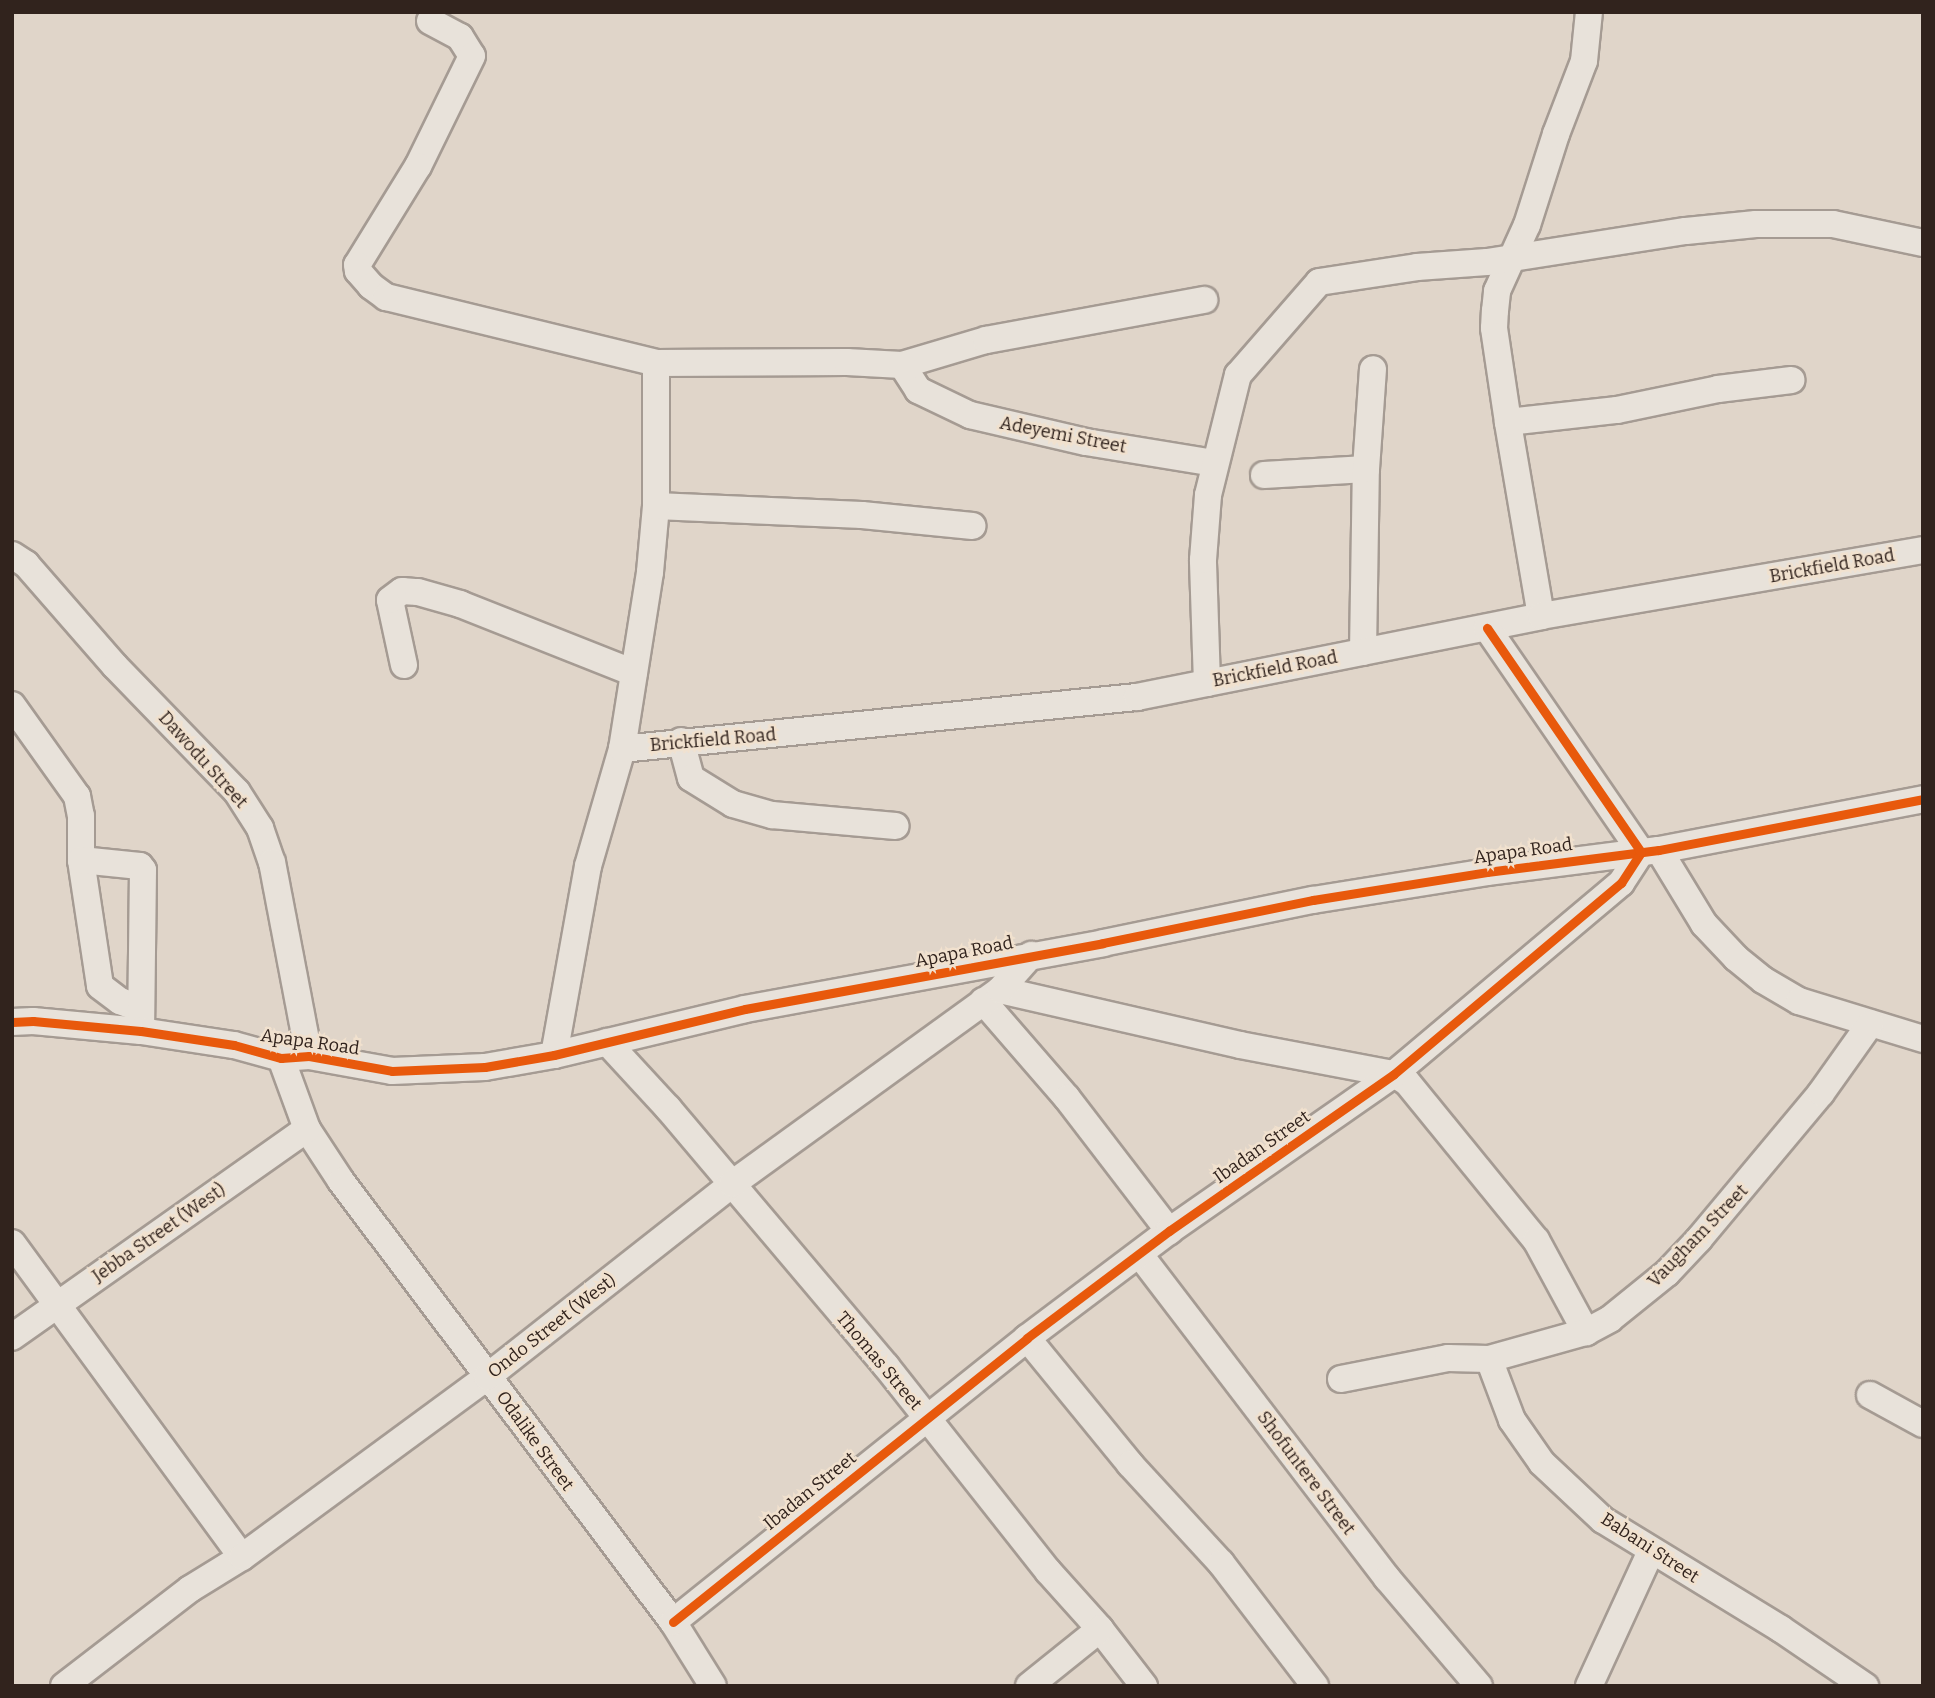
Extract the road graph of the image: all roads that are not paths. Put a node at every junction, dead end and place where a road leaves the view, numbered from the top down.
1 (1589, 12) edge
2 (430, 21) dead end
3 (1923, 243) edge
4 (1514, 257) junction
5 (1204, 300) dead end
6 (656, 363) junction
7 (902, 365) junction
8 (1373, 369) dead end
9 (1791, 380) dead end
10 (1508, 422) junction
11 (1214, 463) junction
12 (1366, 469) junction
13 (1264, 475) dead end
14 (656, 506) junction
15 (972, 526) dead end
16 (1923, 550) edge
17 (12, 555) edge
18 (1541, 616) junction
19 (1487, 628) junction
20 (1363, 652) junction
21 (404, 665) dead end
22 (634, 673) junction
23 (1207, 683) junction
24 (12, 705) edge
25 (681, 741) junction
26 (622, 749) junction
27 (1923, 799) edge
28 (896, 826) dead end
29 (1650, 851) junction
30 (81, 860) junction
31 (1031, 956) junction
32 (992, 995) junction
33 (141, 1020) junction
34 (12, 1022) edge
35 (1870, 1024) junction
36 (1923, 1039) edge
37 (607, 1042) junction
38 (554, 1055) junction
39 (309, 1056) junction
40 (281, 1058) junction
41 (1395, 1074) junction
42 (307, 1129) junction
43 (732, 1184) junction
44 (1169, 1231) junction
45 (12, 1243) edge
46 (1140, 1255) junction
47 (56, 1305) junction
48 (1586, 1332) junction
49 (12, 1337) edge
50 (1027, 1338) junction
51 (1489, 1359) junction
52 (487, 1377) junction
53 (1340, 1379) dead end
54 (1870, 1395) dead end
55 (927, 1418) junction
56 (1923, 1424) edge
57 (1651, 1551) junction
58 (242, 1556) junction
59 (673, 1622) junction
60 (1100, 1629) junction
61 (64, 1686) edge
62 (713, 1686) edge
63 (1030, 1686) edge
64 (1144, 1686) edge
65 (1315, 1686) edge
66 (1479, 1686) edge
67 (1589, 1686) edge
68 (1865, 1686) edge

1 - 4 street
2 - 6 street
3 - 4 street
4 - 10 street
4 - 11 street
5 - 7 street
6 - 7 street
6 - 14 street
7 - 11 street, Adeyemi Street
8 - 12 street
9 - 10 street
10 - 18 street
11 - 23 street
12 - 13 street
12 - 20 street
14 - 15 street
14 - 22 street
16 - 18 street, Brickfield Road
17 - 39 street, Dawodu Street
18 - 19 street, Brickfield Road
19 - 20 street, Brickfield Road
19 - 29 street
20 - 23 street, Brickfield Road
21 - 22 street
22 - 26 street
23 - 25 street, Brickfield Road
24 - 30 street
25 - 26 street, Brickfield Road
25 - 28 street
26 - 38 street
27 - 29 street, Apapa Road
29 - 31 street, Apapa Road
29 - 35 street
29 - 41 street, Ibadan Street
30 - 33 street
30 - 33 street
31 - 32 street, Ondo Street (West)
31 - 37 street, Apapa Road
32 - 41 street
32 - 43 street, Ondo Street (West)
32 - 44 street
33 - 34 street, Apapa Road
33 - 40 street, Apapa Road
35 - 36 street
35 - 48 street, Vaugham Street
37 - 38 street, Apapa Road
37 - 43 street, Thomas Street
38 - 39 street, Apapa Road
39 - 40 street, Apapa Road
40 - 42 street, Odalike Street
41 - 44 street, Ibadan Street
41 - 48 street
42 - 47 street, Jebba Street (West)
42 - 52 street, Odalike Street
43 - 52 street, Ondo Street (West)
43 - 55 street, Thomas Street
44 - 46 street, Ibadan Street
45 - 47 street
46 - 50 street, Ibadan Street
46 - 66 street, Shofuntere Street
47 - 49 street, Jebba Street (West)
47 - 58 street
48 - 51 street, Vaugham Street
50 - 55 street, Ibadan Street
50 - 65 street
51 - 53 street, Vaugham Street
51 - 57 street, Babani Street
52 - 58 street, Ondo Street (West)
52 - 59 street, Odalike Street
54 - 56 street
55 - 59 street, Ibadan Street
55 - 60 street, Thomas Street
57 - 67 street
57 - 68 street, Babani Street
58 - 61 street, Ondo Street (West)
59 - 62 street, Odalike Street
60 - 63 street
60 - 64 street, Thomas Street

